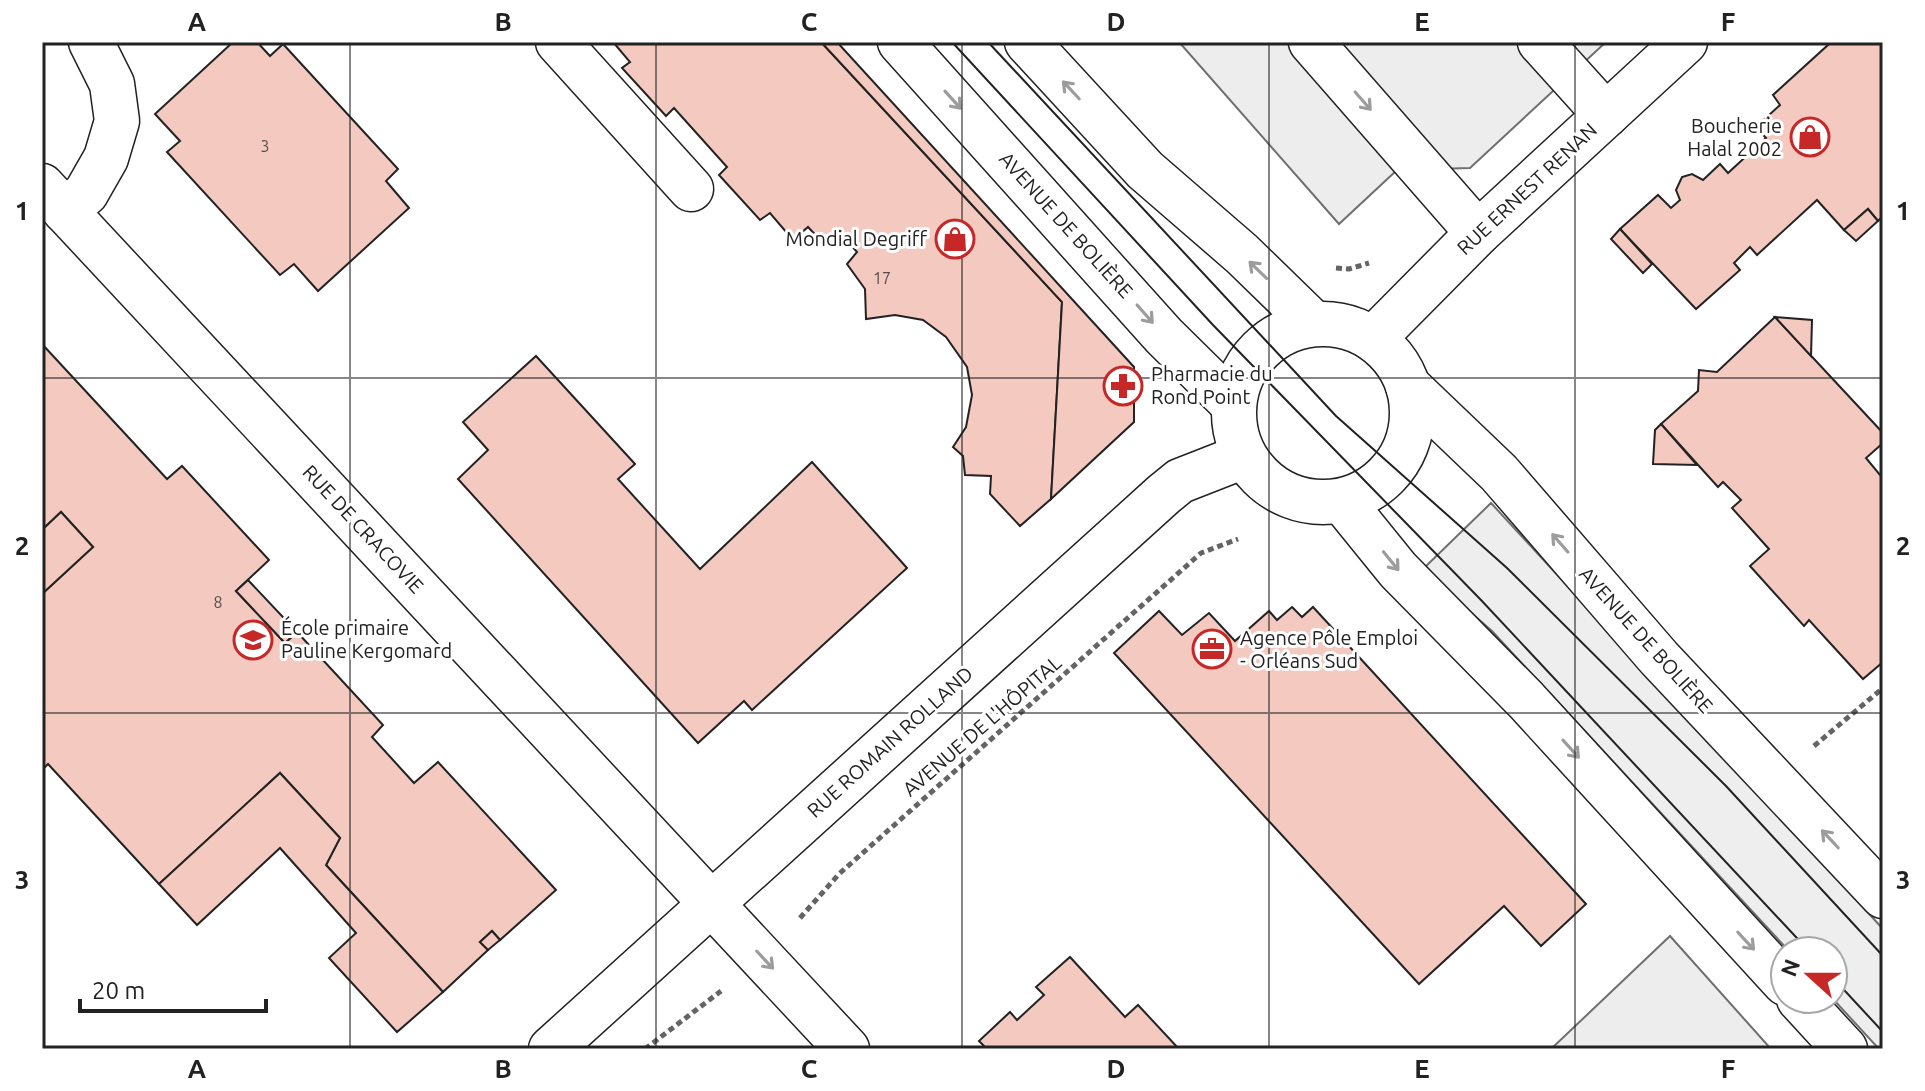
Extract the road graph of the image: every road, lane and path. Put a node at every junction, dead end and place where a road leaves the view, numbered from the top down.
1 (558, 42) edge
2 (900, 42) edge
3 (1027, 42) edge
4 (1311, 42) edge
5 (1540, 42) edge
6 (1685, 42) edge
7 (95, 43) edge
8 (1606, 115) junction
9 (691, 189) dead end
10 (53, 198) edge
11 (1478, 233) junction
12 (1380, 254) dead end
13 (1328, 267) dead end
14 (1314, 324) junction
15 (1373, 339) junction
16 (1408, 386) junction
17 (1234, 405) junction
18 (1244, 456) junction
19 (1342, 501) junction
20 (1238, 539) dead end
21 (1883, 688) edge
22 (1774, 780) junction
23 (1883, 896) edge
24 (712, 902) junction
25 (794, 925) dead end
26 (1769, 966) edge
27 (731, 984) dead end
28 (1814, 1015) edge
29 (551, 1049) edge
30 (645, 1049) edge
31 (847, 1049) edge
32 (1845, 1049) edge

1 - 9 street
2 -> 17 street, AVENUE DE BOLIÈRE
14 -> 3 street
4 -> 11 street
5 - 8 street
6 - 8 street, RUE ERNEST RENAN
7 - 10 street
8 - 11 street, RUE ERNEST RENAN
10 - 24 street, RUE DE CRACOVIE
11 - 15 street, RUE ERNEST RENAN
12 - 13 path
14 - 15 street
14 - 17 street
15 - 16 street
16 - 19 street
22 -> 16 street, AVENUE DE BOLIÈRE
17 - 18 street
18 - 19 street
18 - 24 street, RUE ROMAIN ROLLAND
19 -> 26 street
20 - 25 path, AVENUE DE L'HÔPITAL
21 - 22 path
23 -> 22 street, AVENUE DE BOLIÈRE
24 - 29 street, RUE ROMAIN ROLLAND
24 -> 31 street, RUE DE CRACOVIE
27 - 30 path
28 - 32 street

